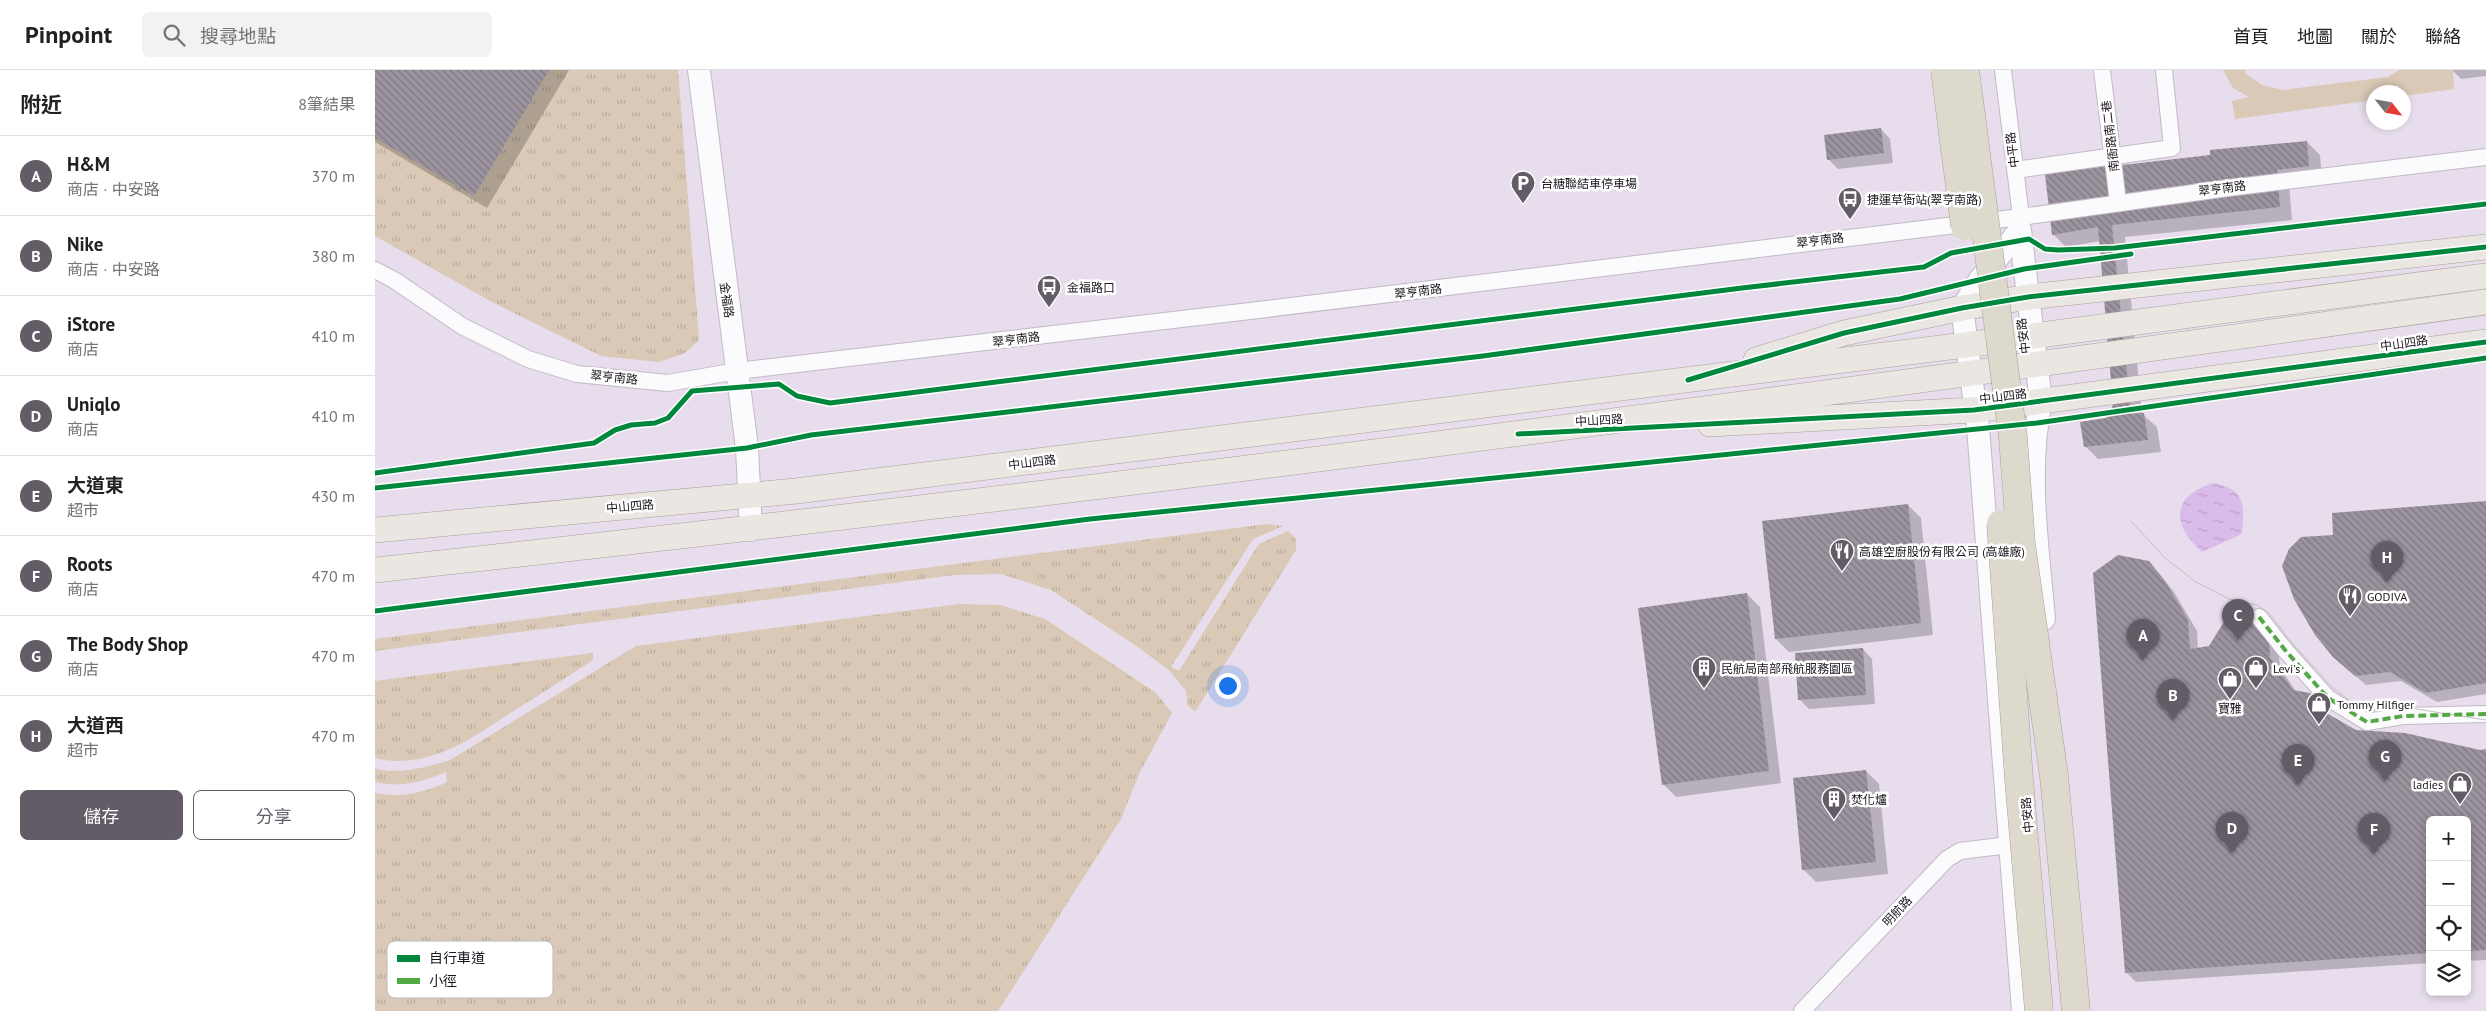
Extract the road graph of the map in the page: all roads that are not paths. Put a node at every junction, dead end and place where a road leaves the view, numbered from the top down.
1 (699, 70) edge
2 (1945, 70) edge
3 (1965, 70) edge
4 (2003, 70) edge
5 (2102, 70) edge
6 (2163, 70) edge
7 (2113, 157) junction
8 (2486, 157) edge
9 (2015, 170) junction
10 (2118, 202) junction
11 (2020, 223) junction
12 (2486, 247) edge
13 (375, 270) edge
14 (2486, 276) edge
15 (2028, 297) junction
16 (2486, 302) edge
17 (1961, 308) junction
18 (2033, 334) junction
19 (2486, 342) edge
20 (1965, 345) junction
21 (2037, 365) junction
22 (737, 371) junction
23 (1970, 374) junction
24 (1688, 380) junction
25 (2041, 401) junction
26 (1974, 410) junction
27 (1518, 434) junction
28 (748, 495) junction
29 (375, 530) edge
30 (751, 530) junction
31 (375, 570) edge
32 (2259, 617) dead end
33 (1993, 622) junction
34 (2044, 622) junction
35 (2486, 714) edge
36 (2009, 845) junction
37 (1802, 1011) edge
38 (2023, 1011) edge
39 (2039, 1011) edge
40 (2043, 1011) edge
41 (2068, 1011) edge
42 (2075, 1011) edge
43 (2087, 1011) edge

1 - 22 street, 金福路
2 - 39 highway, bridge
3 - 42 highway, bridge
4 - 9 street, 中平路
5 - 7 street, 南衙路南二巷
6 - 7 street
7 - 9 street
7 - 10 street, 南衙路南二巷
8 - 10 street, 翠亨南路
9 - 11 street, 中平路
10 - 11 street, 翠亨南路
11 - 15 street, 中安路
11 - 17 street
11 - 22 street, 翠亨南路
12 - 15 main road, 中山四路
13 - 22 street, 翠亨南路
14 - 18 main road, 中山四路
15 - 17 main road, 中山四路
15 - 18 street, 中安路
16 - 21 main road, 中山四路
17 - 20 street, 中安路
17 - 24 main road, 中山四路
18 - 20 main road, 中山四路
18 - 21 street, 中安路
19 - 25 main road, 中山四路
20 - 23 street, 中安路
20 - 24 main road, 中山四路
21 - 23 main road, 中山四路
21 - 25 street, 中安路
22 - 28 street, 金福路
23 - 26 street, 中安路
23 - 27 main road, 中山四路
24 - 28 main road, 中山四路
25 - 26 main road, 中山四路
25 - 34 street, 中安路
26 - 27 main road, 中山四路
26 - 33 street, 中安路
27 - 30 main road, 中山四路
28 - 29 main road, 中山四路
28 - 30 street, 金福路
30 - 31 main road, 中山四路
32 - 35 street
33 - 36 street, 中安路
33 - 40 street, 中安路
34 - 41 street, 中安路
34 - 43 street, 中安路
36 - 37 street, 明航路
36 - 38 street, 中安路

